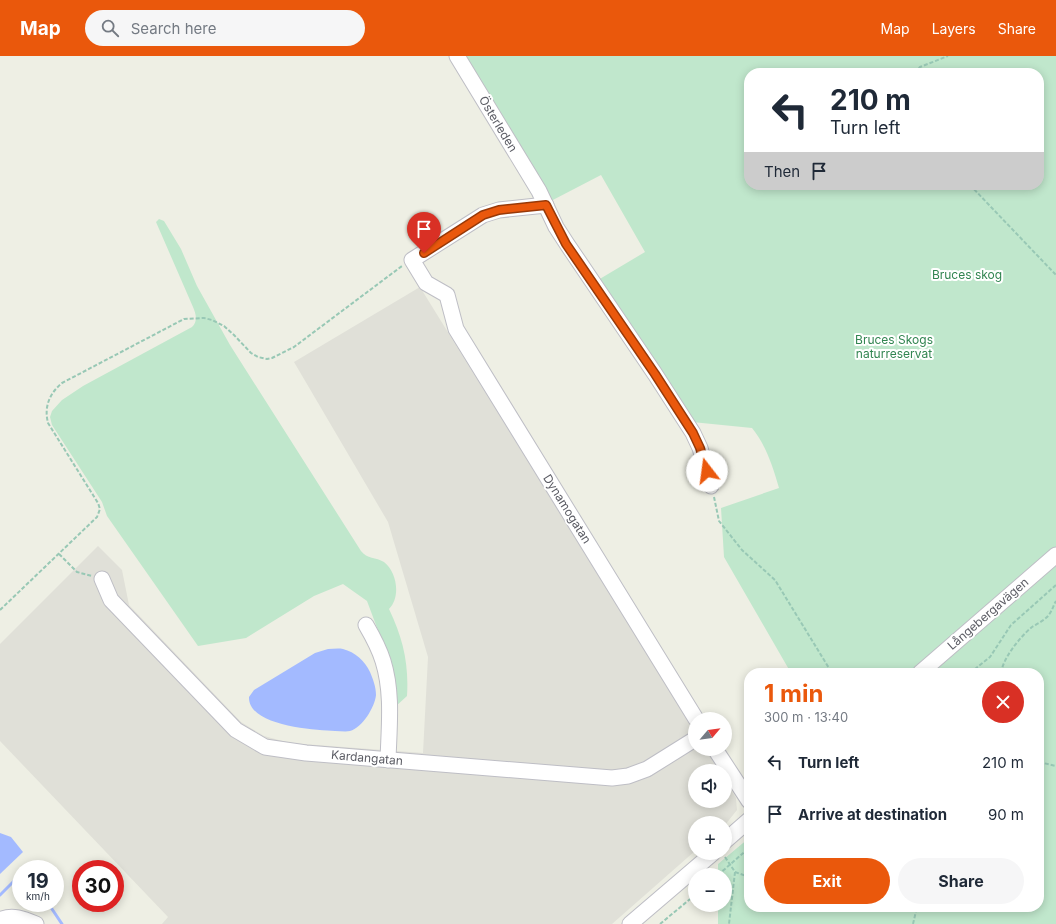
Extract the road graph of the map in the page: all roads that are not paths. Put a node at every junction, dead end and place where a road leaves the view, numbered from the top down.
1 (457, 56) edge
2 (542, 198) junction
3 (711, 486) road end
4 (1056, 555) edge
5 (102, 579) road end
6 (366, 625) dead end
7 (926, 668) edge
8 (692, 712) edge
9 (688, 743) edge
10 (720, 756) edge
11 (388, 760) junction
12 (744, 793) edge
13 (744, 824) edge
14 (732, 835) edge
15 (704, 860) edge
16 (0, 920) edge
17 (36, 924) edge
18 (630, 924) edge

1 - 2 street, Österleden
2 - 3 street
2 - 8 street, Dynamogatan
4 - 7 street, Långebergavägen
5 - 11 street, Kardangatan
6 - 11 street
9 - 11 street, Kardangatan
10 - 12 street
13 - 14 street
15 - 18 street
16 - 17 street

